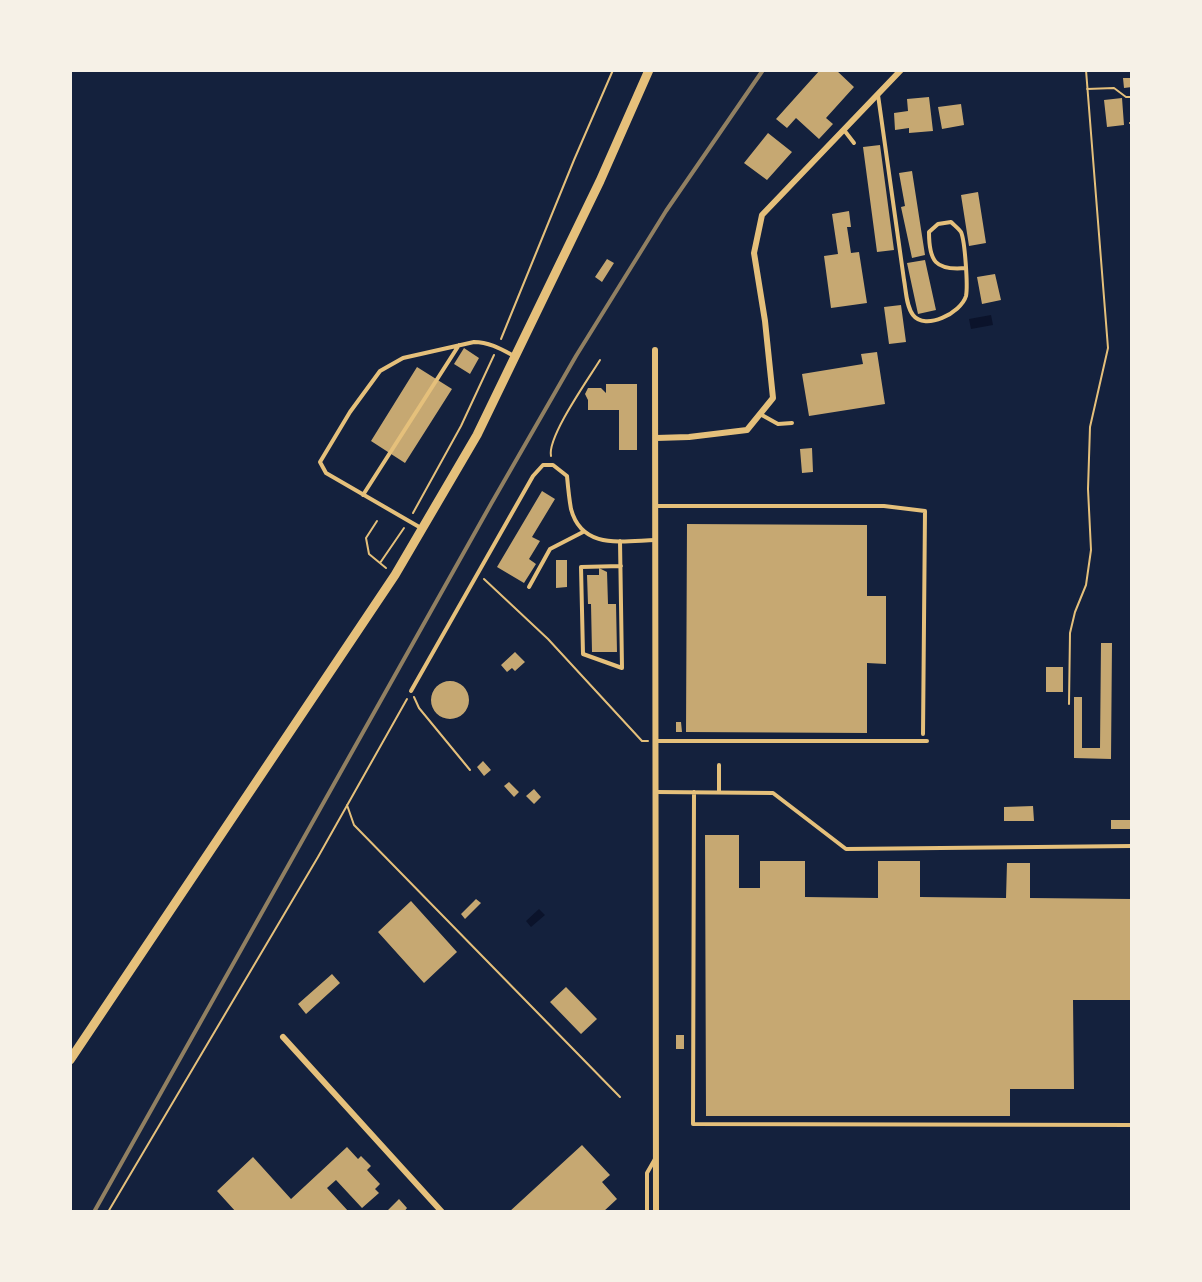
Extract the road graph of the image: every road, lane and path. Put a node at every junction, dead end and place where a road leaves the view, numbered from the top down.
1 (613, 70) edge
2 (649, 70) edge
3 (901, 70) edge
4 (1086, 70) edge
5 (1087, 89) junction
6 (878, 95) junction
7 (1131, 97) edge
8 (844, 130) junction
9 (854, 143) dead end
10 (966, 268) junction
11 (460, 344) junction
12 (497, 347) junction
13 (655, 350) dead end
14 (514, 357) junction
15 (600, 360) dead end
16 (760, 414) junction
17 (792, 423) dead end
18 (656, 438) junction
19 (553, 465) junction
20 (363, 495) junction
21 (655, 507) junction
22 (377, 521) dead end
23 (408, 522) junction
24 (422, 529) junction
25 (583, 532) junction
26 (655, 540) junction
27 (620, 541) junction
28 (380, 563) junction
29 (621, 566) junction
30 (478, 573) junction
31 (395, 575) junction
32 (529, 587) dead end
33 (411, 691) junction
34 (1069, 704) dead end
35 (923, 734) dead end
36 (654, 741) junction
37 (927, 741) dead end
38 (719, 765) dead end
39 (470, 770) dead end
40 (655, 792) junction
41 (694, 792) junction
42 (719, 792) junction
43 (347, 805) junction
44 (1131, 846) edge
45 (283, 1037) dead end
46 (70, 1060) edge
47 (620, 1097) dead end
48 (1131, 1125) edge
49 (656, 1156) junction
50 (108, 1212) edge
51 (442, 1212) edge
52 (647, 1212) edge
53 (657, 1212) edge

1 - 12 path
2 - 14 street
3 - 6 street
4 - 5 path
5 - 7 path
5 - 34 path
6 - 8 street
6 - 10 lane
8 - 9 lane
8 - 16 street
10 - 10 lane
11 - 12 lane
11 - 20 lane
11 - 20 lane
12 - 14 lane
12 - 23 path
13 - 18 street
14 - 24 street
15 - 19 path
16 - 17 lane
16 - 18 street
18 - 21 street
19 - 25 lane
19 - 30 lane
20 - 23 lane
21 - 26 street
21 - 35 lane
22 - 28 path
23 - 24 lane
23 - 28 path
24 - 31 street
25 - 27 lane
25 - 32 lane
26 - 27 lane
26 - 36 street
27 - 29 lane
28 - 31 path
29 - 29 lane
30 - 33 lane
30 - 36 path
31 - 46 street
33 - 39 path
33 - 43 path
36 - 37 lane
36 - 40 street
38 - 42 lane
40 - 41 lane
40 - 49 street
41 - 42 lane
41 - 48 lane
42 - 44 lane
43 - 47 path
43 - 50 path
45 - 51 street
49 - 52 lane
49 - 53 street

